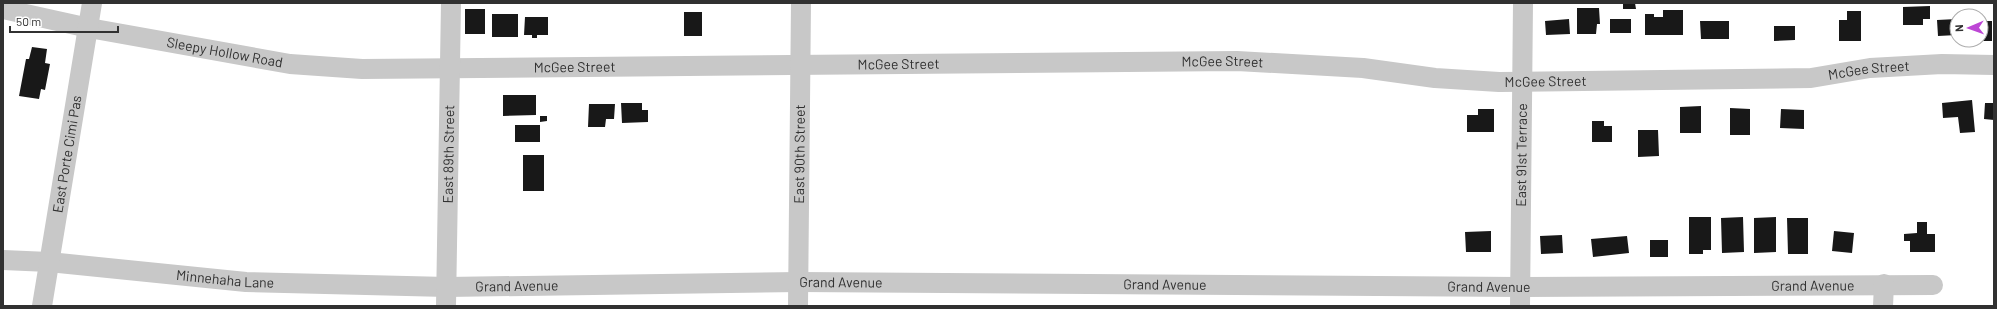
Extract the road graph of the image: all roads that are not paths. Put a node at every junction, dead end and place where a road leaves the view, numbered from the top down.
1 (92, 3) edge
2 (451, 3) edge
3 (802, 3) edge
4 (1523, 3) edge
5 (3, 9) edge
6 (89, 28) junction
7 (801, 64) junction
8 (1994, 65) edge
9 (450, 68) junction
10 (1523, 82) junction
11 (3, 260) edge
12 (49, 262) junction
13 (799, 282) junction
14 (1884, 284) junction
15 (1933, 284) dead end
16 (447, 296) edge
17 (1520, 296) edge
18 (42, 306) edge
19 (798, 306) edge
20 (1883, 306) edge

1 - 6 street, East Porte Cimi Pas
2 - 9 street, East 89th Street
3 - 7 street, East 90th Street
4 - 10 street, East 91st Terrace
5 - 6 street, Sleepy Hollow Road
6 - 9 street, Sleepy Hollow Road
6 - 12 street, East Porte Cimi Pas
7 - 9 street, McGee Street
7 - 10 street, McGee Street
7 - 13 street, East 90th Street
8 - 10 street, McGee Street
9 - 16 street, East 89th Street
10 - 17 street, East 91st Terrace
11 - 12 street, Minnehaha Lane
12 - 16 street, Minnehaha Lane
12 - 18 street, East Porte Cimi Pas
13 - 16 street, Grand Avenue
13 - 17 street, Grand Avenue
13 - 19 street, East 90th Street
14 - 15 street, Grand Avenue
14 - 17 street, Grand Avenue
14 - 20 street

